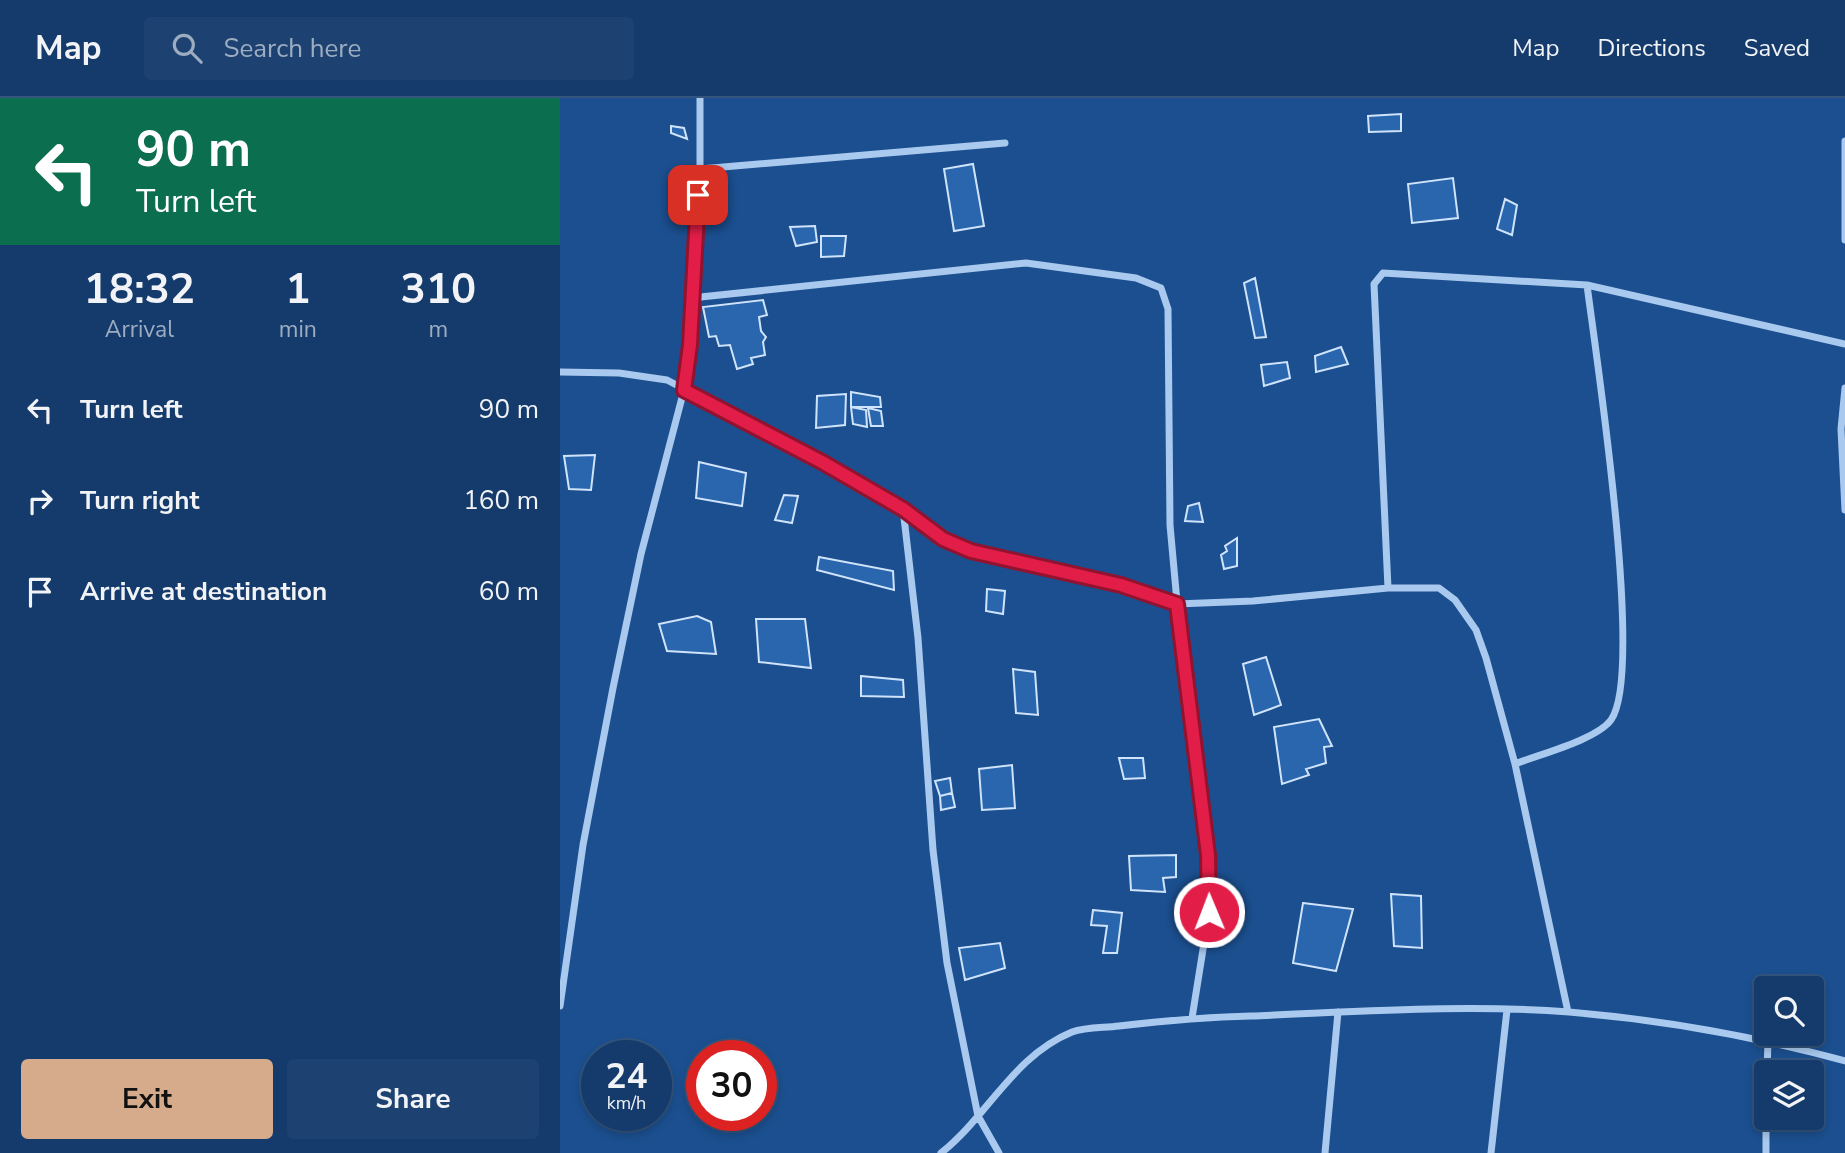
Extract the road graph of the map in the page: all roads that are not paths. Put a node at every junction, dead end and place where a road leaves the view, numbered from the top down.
1 (700, 98) edge
2 (1845, 141) edge
3 (1005, 143) dead end
4 (700, 169) junction
5 (1845, 240) edge
6 (1587, 285) junction
7 (691, 298) junction
8 (1845, 344) edge
9 (560, 372) edge
10 (1845, 388) edge
11 (684, 390) junction
12 (903, 509) junction
13 (1845, 510) edge
14 (1388, 588) junction
15 (1177, 604) junction
16 (1515, 764) junction
17 (563, 950) edge
18 (560, 1006) edge
19 (1507, 1010) junction
20 (1338, 1012) junction
21 (1568, 1012) junction
22 (1192, 1018) junction
23 (1754, 1038) edge
24 (1787, 1046) edge
25 (1845, 1061) edge
26 (978, 1116) junction
27 (1766, 1130) edge
28 (941, 1153) edge
29 (999, 1153) edge
30 (1325, 1153) edge
31 (1491, 1153) edge
32 (1766, 1153) edge

1 - 4 street
2 - 5 street
3 - 4 street
4 - 7 street
6 - 8 street
6 - 14 street
6 - 16 street
7 - 11 street
7 - 15 street
9 - 11 street
10 - 13 street
11 - 12 street
11 - 17 street
12 - 15 street
12 - 26 street
14 - 15 street
14 - 16 street
15 - 22 street
16 - 21 street
17 - 18 street
19 - 20 street
19 - 21 street
19 - 31 street
20 - 22 street
20 - 30 street
21 - 23 street
22 - 26 street
24 - 25 street
26 - 28 street
26 - 29 street
27 - 32 street

